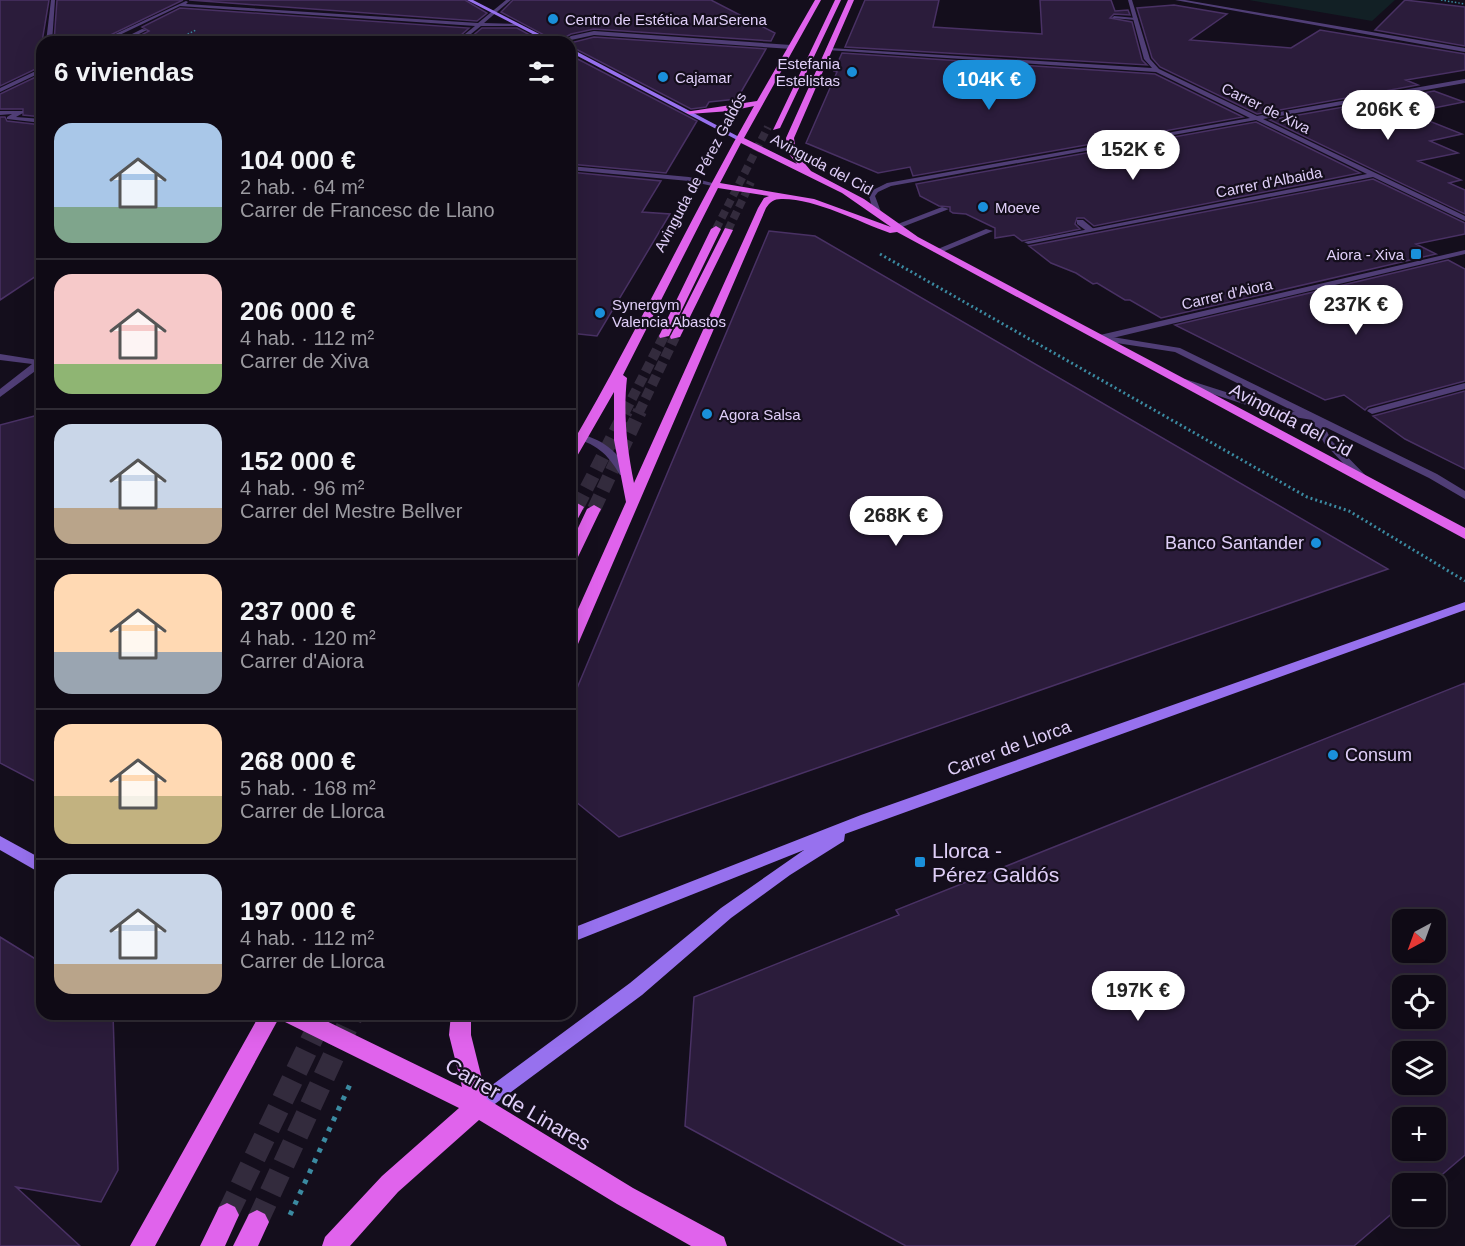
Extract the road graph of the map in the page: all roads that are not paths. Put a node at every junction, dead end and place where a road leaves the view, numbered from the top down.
1 (53, 0) edge
2 (190, 0) edge
3 (469, 0) edge
4 (509, 0) edge
5 (818, 0) edge
6 (830, 0) edge
7 (838, 0) edge
8 (851, 0) edge
9 (1130, 0) edge
10 (1137, 0) edge
11 (1177, 0) edge
12 (180, 5) junction
13 (494, 13) junction
14 (1114, 17) dead end
15 (1136, 19) junction
16 (479, 25) junction
17 (516, 25) junction
18 (144, 30) dead end
19 (50, 36) edge
20 (114, 36) edge
21 (132, 36) edge
22 (465, 36) edge
23 (539, 36) edge
24 (576, 36) edge
25 (791, 47) junction
26 (830, 50) junction
27 (1465, 50) edge
28 (576, 53) edge
29 (1157, 70) junction
30 (36, 73) edge
31 (1465, 81) edge
32 (0, 90) edge
33 (760, 103) junction
34 (0, 112) edge
35 (689, 112) junction
36 (1259, 119) junction
37 (36, 120) edge
38 (768, 127) tunnel mouth
39 (776, 128) tunnel mouth
40 (741, 140) junction
41 (576, 169) edge
42 (809, 173) junction
43 (1373, 174) junction
44 (717, 185) junction
45 (778, 196) junction
46 (945, 209) dead end
47 (877, 212) junction
48 (1465, 219) edge
49 (1080, 222) dead end
50 (894, 227) junction
51 (716, 229) tunnel mouth
52 (728, 230) tunnel mouth
53 (1091, 230) junction
54 (989, 231) dead end
55 (915, 239) junction
56 (1028, 242) dead end
57 (937, 251) junction
58 (1465, 252) edge
59 (1100, 338) junction
60 (0, 357) edge
61 (36, 361) edge
62 (36, 366) edge
63 (623, 366) junction
64 (1175, 379) junction
65 (1465, 386) edge
66 (0, 394) edge
67 (1372, 411) dead end
68 (1316, 418) junction
69 (576, 435) edge
70 (584, 436) junction
71 (576, 449) edge
72 (626, 479) junction
73 (1366, 481) junction
74 (1465, 496) edge
75 (632, 501) junction
76 (594, 509) tunnel mouth
77 (1465, 534) edge
78 (576, 546) edge
79 (1465, 606) edge
80 (576, 630) edge
81 (866, 819) junction
82 (0, 842) edge
83 (36, 863) edge
84 (576, 934) edge
85 (268, 1020) edge
86 (303, 1020) edge
87 (460, 1020) edge
88 (478, 1106) junction
89 (227, 1215) tunnel mouth
90 (256, 1222) tunnel mouth
91 (142, 1246) edge
92 (212, 1246) edge
93 (245, 1246) edge
94 (334, 1246) edge
95 (715, 1246) edge

1 - 19 street
2 - 12 street
3 - 13 main road
4 - 13 street
5 - 25 main road, Avinguda de Pérez Galdós
6 - 38 main road
7 - 39 main road
8 - 26 main road
9 - 10 street
9 - 15 street
11 - 27 street
12 - 16 street
12 - 20 street
13 - 16 street
13 - 17 main road
14 - 15 street
15 - 29 street
16 - 17 street
16 - 22 street
17 - 23 main road
18 - 21 street
24 - 25 street
25 - 33 main road, Avinguda de Pérez Galdós
26 - 29 street
26 - 42 main road
28 - 35 main road
29 - 36 street, Carrer de Xiva
30 - 32 street
31 - 36 street
33 - 35 main road
33 - 40 main road, Avinguda de Pérez Galdós
34 - 37 street
35 - 40 main road
36 - 43 street, Carrer de Xiva
36 - 47 street
40 - 42 main road, Avinguda del Cid
40 - 44 main road, Avinguda de Pérez Galdós
41 - 44 street
42 - 47 main road, Avinguda del Cid
43 - 48 street, Carrer de Xiva
43 - 53 street, Carrer d'Albaida
44 - 45 main road, Avinguda del Cid
44 - 63 main road, Avinguda de Pérez Galdós
45 - 55 main road, Avinguda del Cid
45 - 75 main road
46 - 50 street
47 - 50 main road, Avinguda del Cid
49 - 53 street
50 - 55 main road, Avinguda del Cid
51 - 52 main road
53 - 56 street, Carrer d'Albaida
54 - 57 street
55 - 57 main road, Avinguda del Cid
57 - 59 main road, Avinguda del Cid
58 - 59 street, Carrer d'Aiora
59 - 64 main road, Avinguda del Cid
59 - 68 street, Avinguda del Cid
60 - 61 street
62 - 66 street
63 - 70 main road, Avinguda de Pérez Galdós
63 - 72 main road, Avinguda de Pérez Galdós
64 - 68 street
64 - 73 main road, Avinguda del Cid
65 - 67 street
68 - 73 street
68 - 74 street, Avinguda del Cid
69 - 70 street
70 - 71 main road, Avinguda de Pérez Galdós
70 - 72 street
72 - 75 main road, Avinguda de Pérez Galdós
73 - 77 main road, Avinguda del Cid
75 - 80 main road
76 - 78 main road
79 - 81 main road, Carrer de Llorca
81 - 84 main road, Carrer de Llorca
81 - 88 main road
82 - 83 main road
85 - 91 main road
86 - 88 main road, Carrer de Linares
87 - 88 main road
88 - 94 main road
88 - 95 main road, Carrer de Linares
89 - 92 main road
90 - 93 main road

